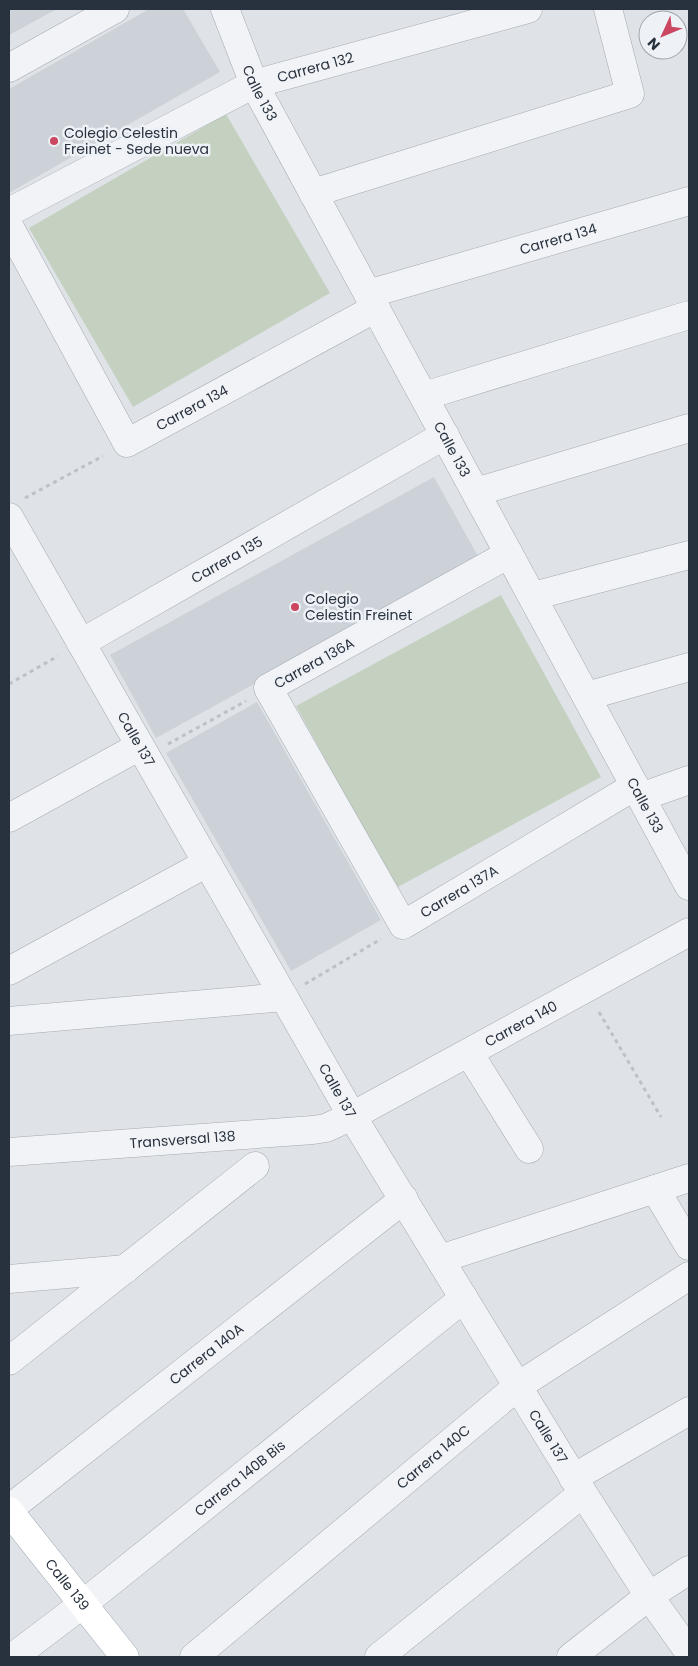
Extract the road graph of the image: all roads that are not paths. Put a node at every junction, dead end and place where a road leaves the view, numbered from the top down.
1 (115, 9) edge
2 (224, 9) edge
3 (528, 9) edge
4 (608, 9) edge
5 (9, 68) edge
6 (254, 84) junction
7 (313, 192) junction
8 (689, 201) edge
9 (9, 212) edge
10 (9, 226) edge
11 (372, 301) junction
12 (689, 315) edge
13 (424, 396) junction
14 (689, 428) edge
15 (445, 435) junction
16 (476, 492) junction
17 (13, 509) edge
18 (509, 554) junction
19 (689, 555) edge
20 (532, 596) junction
21 (81, 643) junction
22 (689, 667) edge
23 (587, 696) junction
24 (143, 751) junction
25 (689, 780) edge
26 (638, 792) junction
27 (9, 818) edge
28 (207, 863) junction
29 (689, 886) edge
30 (403, 925) joint
31 (689, 932) edge
32 (9, 971) edge
33 (284, 997) junction
34 (9, 1020) edge
35 (469, 1053) junction
36 (352, 1116) junction
37 (529, 1149) dead end
38 (9, 1152) edge
39 (255, 1166) dead end
40 (689, 1178) edge
41 (655, 1189) junction
42 (404, 1198) junction
43 (689, 1246) edge
44 (440, 1259) junction
45 (126, 1269) junction
46 (689, 1276) edge
47 (9, 1279) edge
48 (464, 1298) junction
49 (9, 1360) edge
50 (518, 1386) junction
51 (689, 1411) edge
52 (578, 1486) junction
53 (9, 1510) edge
54 (689, 1570) edge
55 (649, 1596) junction
56 (83, 1604) junction
57 (689, 1652) edge
58 (13, 1657) edge
59 (125, 1657) edge
60 (194, 1657) edge
61 (379, 1657) edge
62 (571, 1657) edge

1 - 5 street
2 - 6 street, Calle 133
3 - 6 street, Carrera 132
4 - 7 street
6 - 7 street, Calle 133
6 - 9 street, Carrera 132
7 - 11 street, Calle 133
8 - 11 street, Carrera 134
10 - 11 street, Carrera 134
11 - 13 street, Calle 133
12 - 13 street
13 - 15 street, Calle 133
14 - 16 street
15 - 16 street, Calle 133
15 - 21 street, Carrera 135
16 - 18 street, Calle 133
17 - 21 street, Calle 137
18 - 20 street, Calle 133
18 - 30 street, Carrera 136A
19 - 20 street
20 - 23 street, Calle 133
21 - 24 street, Calle 137
22 - 23 street
23 - 26 street, Calle 133
24 - 27 street
24 - 28 street, Calle 137
25 - 26 street, Carrera 137A
26 - 29 street, Calle 133
26 - 30 street, Carrera 137A
28 - 32 street
28 - 33 street, Calle 137
31 - 35 street, Carrera 140
33 - 34 street
33 - 36 street, Calle 137
35 - 36 street, Carrera 140
35 - 37 street
36 - 38 street, Transversal 138
36 - 42 street, Calle 137
39 - 45 street
40 - 41 street
41 - 43 street
41 - 44 street
42 - 44 street, Calle 137
42 - 53 street, Carrera 140A
44 - 48 street, Calle 137
45 - 47 street
45 - 49 street
46 - 50 street, Carrera 140C
48 - 50 street, Calle 137
48 - 56 street, Carrera 140B Bis
50 - 52 street, Calle 137
50 - 60 street, Carrera 140C
51 - 52 street
52 - 55 street, Calle 137
52 - 61 street
53 - 56 main road, Calle 139
54 - 55 street
55 - 57 street, Calle 137
55 - 62 street
56 - 58 street, Carrera 140B Bis
56 - 59 main road, Calle 139

